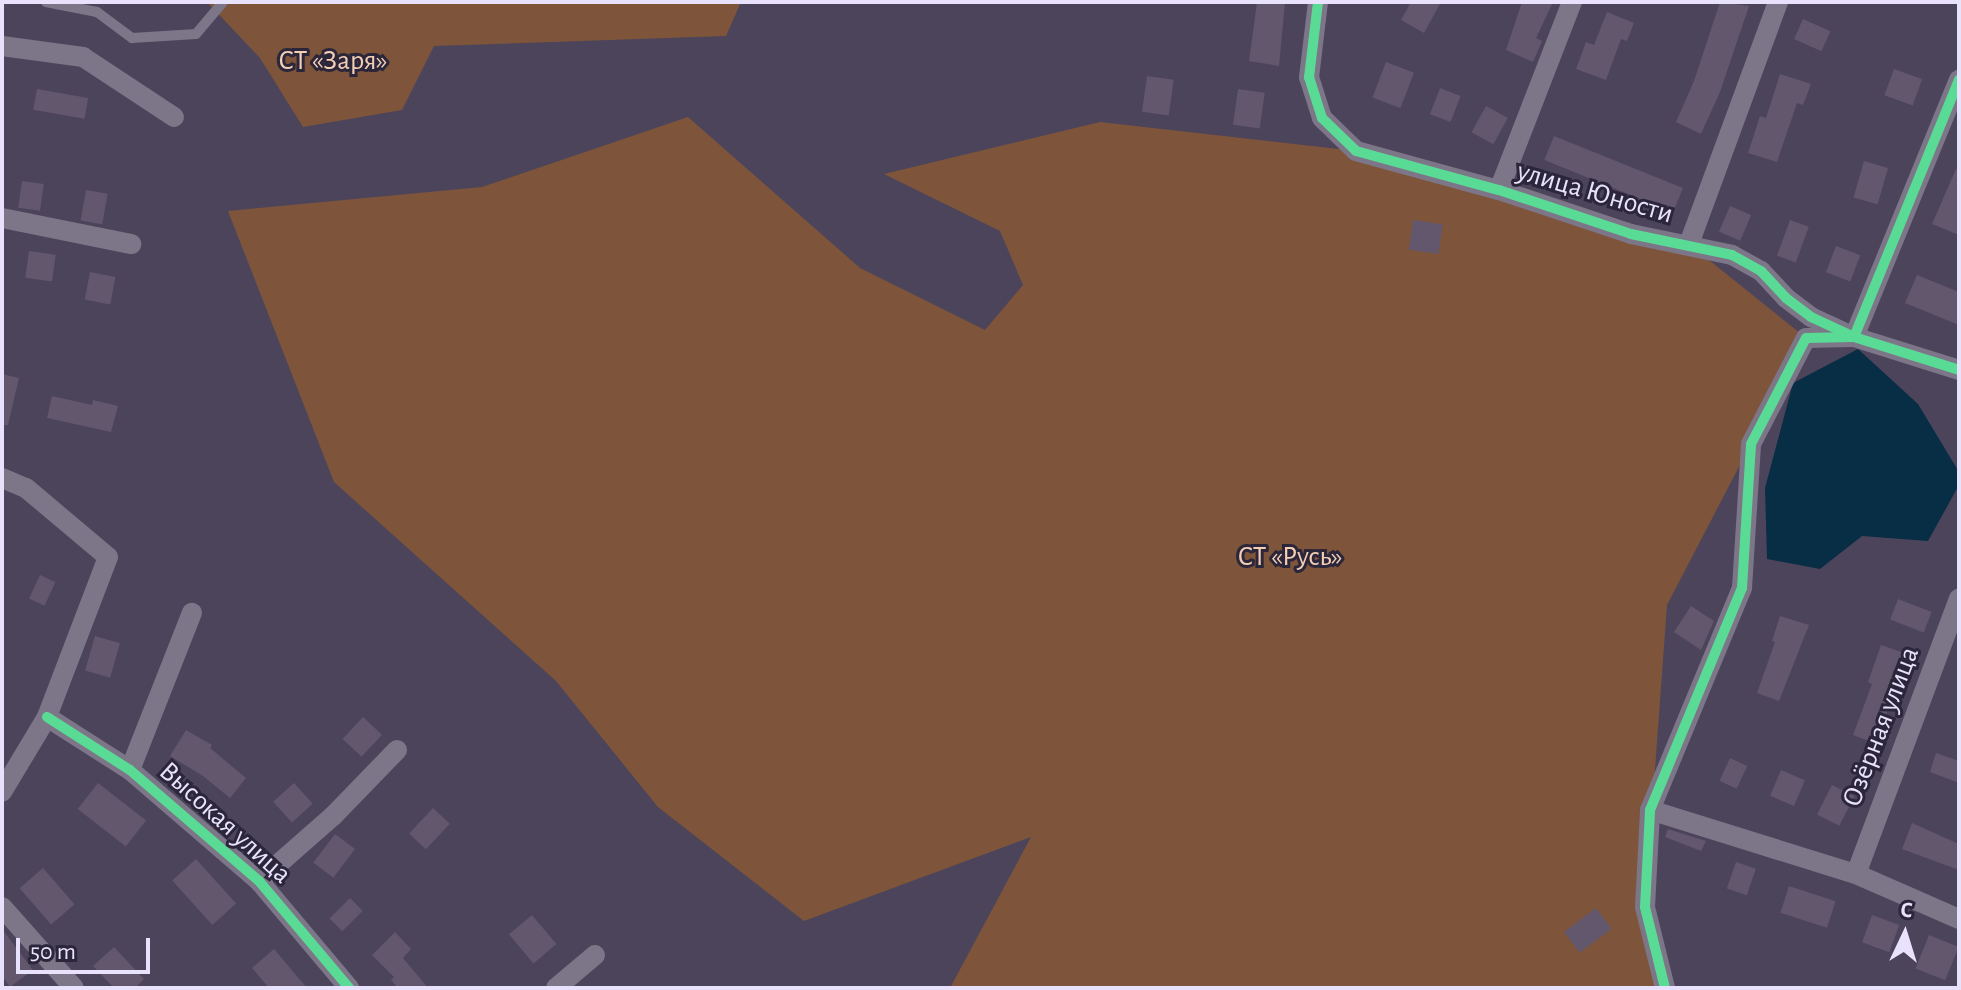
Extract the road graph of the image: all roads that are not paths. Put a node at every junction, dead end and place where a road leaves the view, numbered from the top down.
1 (46, 2) edge
2 (1318, 2) edge
3 (1572, 2) edge
4 (1778, 2) edge
5 (219, 3) edge
6 (2, 46) edge
7 (1959, 80) edge
8 (174, 117) dead end
9 (1499, 190) junction
10 (2, 218) edge
11 (131, 244) dead end
12 (1689, 244) junction
13 (1854, 337) junction
14 (1959, 370) edge
15 (2, 478) edge
16 (1959, 599) edge
17 (192, 613) dead end
18 (47, 717) junction
19 (397, 750) dead end
20 (130, 770) junction
21 (2, 792) edge
22 (1650, 810) junction
23 (1856, 874) junction
24 (259, 881) junction
25 (2, 907) edge
26 (1959, 919) edge
27 (595, 955) dead end
28 (74, 988) edge
29 (349, 988) edge
30 (556, 988) edge
31 (1665, 988) edge

1 - 5 lane
2 - 9 street, улица Юности
3 - 9 street
4 - 12 street
6 - 8 street
7 - 13 street
9 - 12 street, улица Юности
10 - 11 street
12 - 13 street, улица Юности
13 - 14 street, улица Юности
13 - 22 street
15 - 18 street
16 - 23 street, Озёрная улица
17 - 20 street
18 - 20 street, Высокая улица
18 - 21 street
19 - 24 street
20 - 24 street, Высокая улица
22 - 23 street
22 - 31 street
23 - 26 street
24 - 29 street, Высокая улица
25 - 28 street
27 - 30 street

